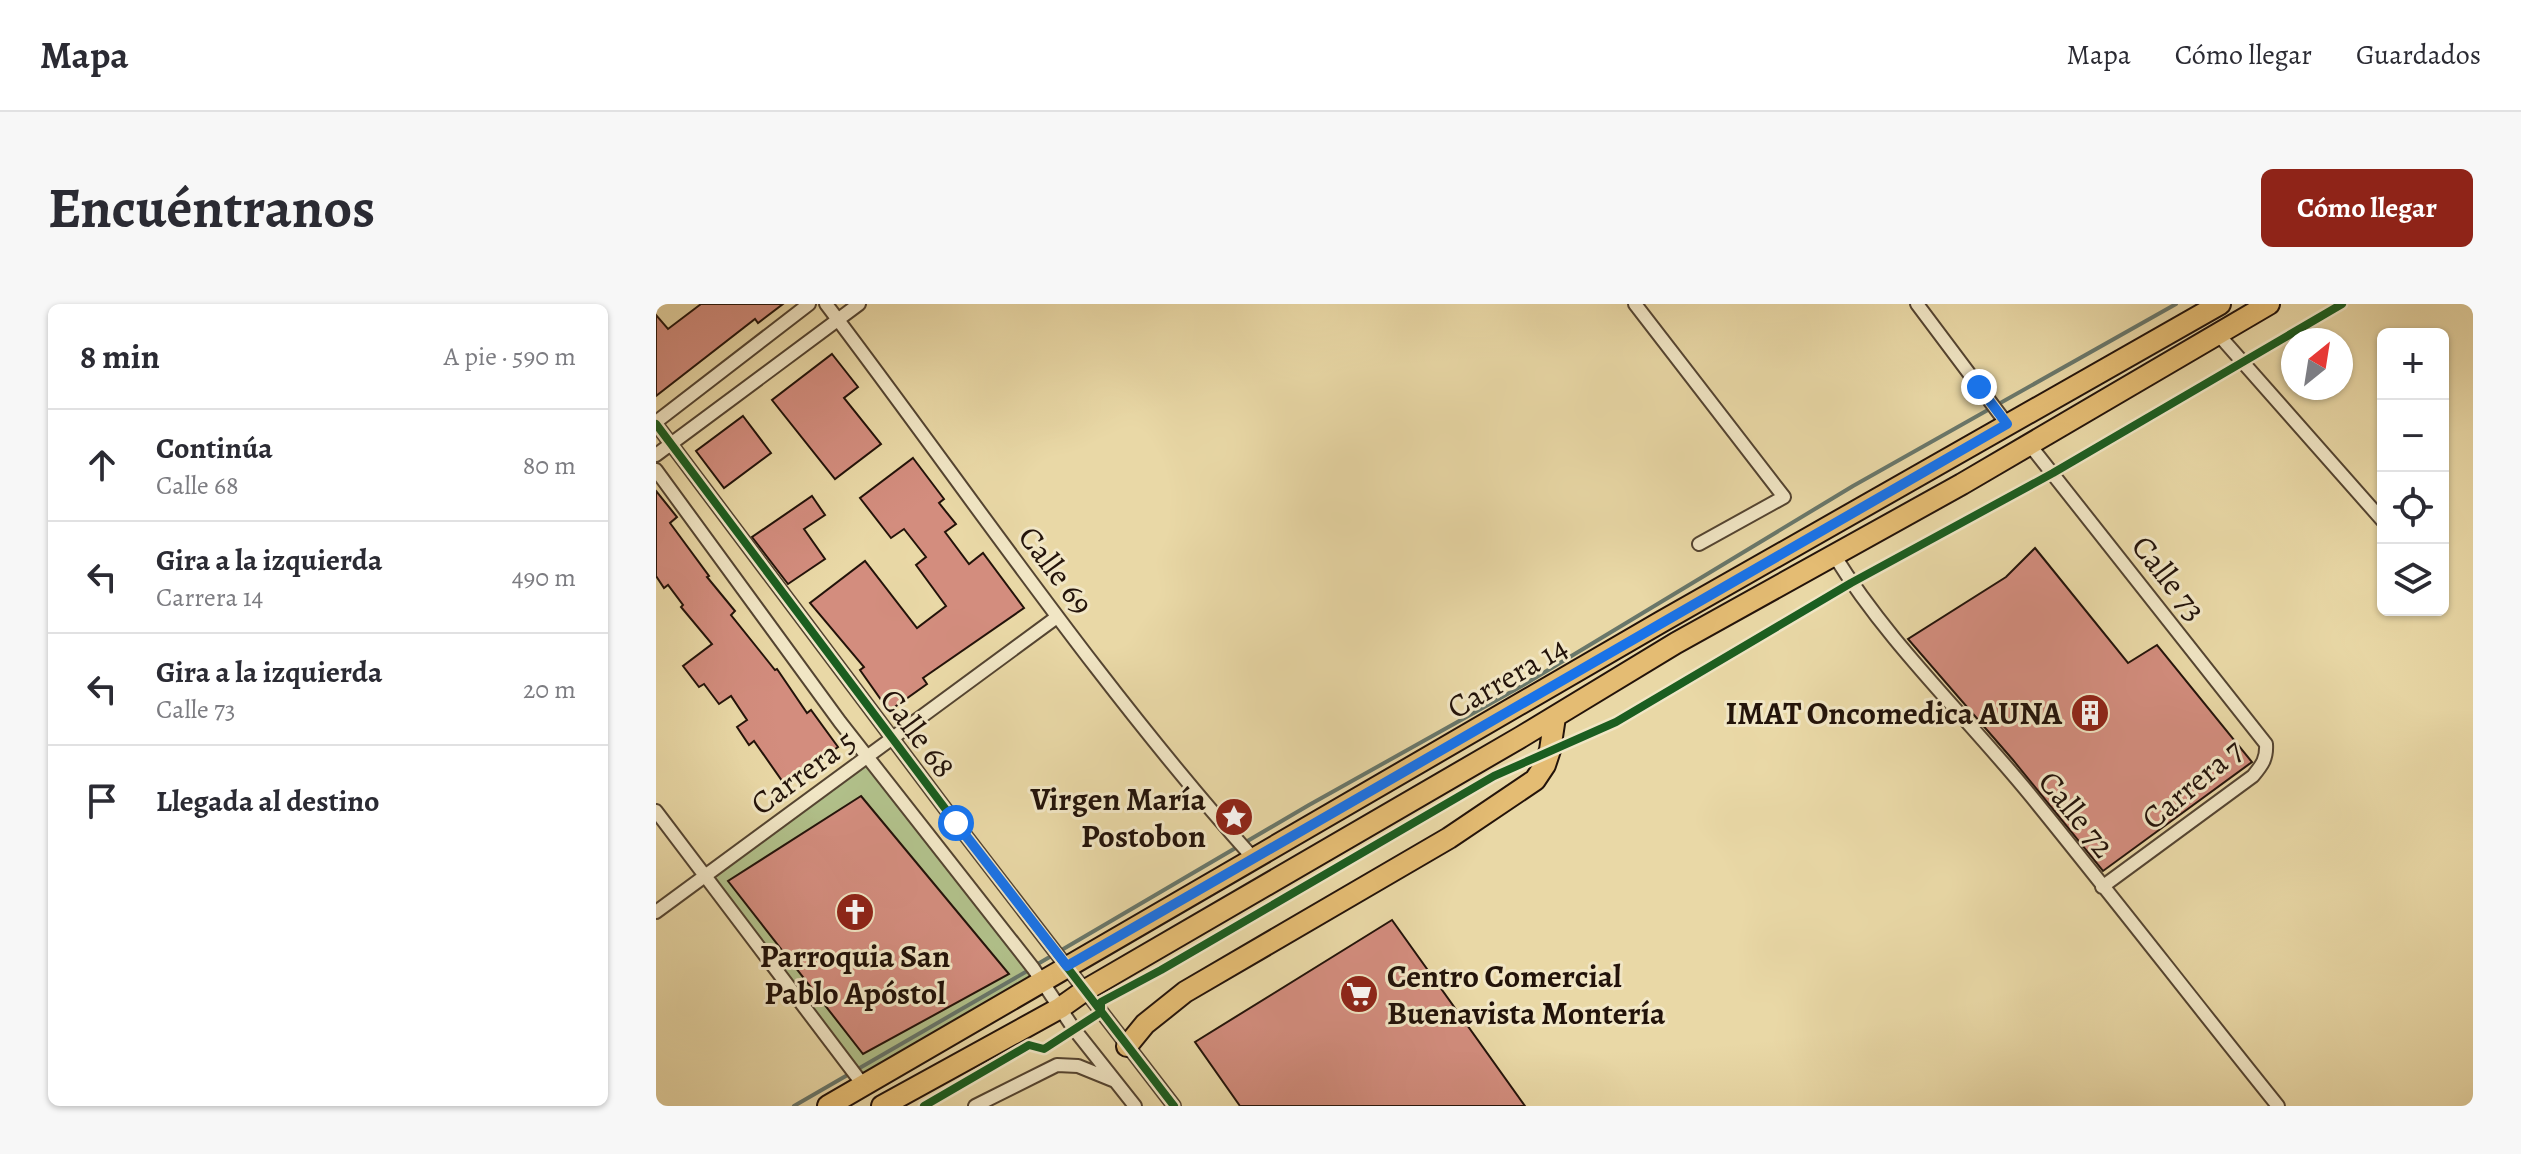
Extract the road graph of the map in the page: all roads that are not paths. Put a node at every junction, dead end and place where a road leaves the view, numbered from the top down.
1 (809, 304) edge
2 (826, 304) edge
3 (859, 304) edge
4 (1635, 304) edge
5 (1917, 304) edge
6 (2220, 304) edge
7 (2269, 304) edge
8 (838, 320) junction
9 (2217, 333) junction
10 (2004, 420) junction
11 (656, 423) edge
12 (671, 444) junction
13 (2029, 444) junction
14 (656, 455) edge
15 (656, 470) edge
16 (2377, 514) edge
17 (1699, 544) dead end
18 (1834, 555) junction
19 (1057, 617) junction
20 (1555, 717) junction
21 (893, 740) junction
22 (2266, 744) joint
23 (867, 757) junction
24 (656, 811) edge
25 (1249, 853) junction
26 (705, 875) junction
27 (2102, 887) junction
28 (656, 912) edge
29 (1062, 960) junction
30 (1038, 975) junction
31 (1084, 991) junction
32 (1060, 1008) junction
33 (1127, 1046) junction
34 (860, 1081) junction
35 (1117, 1082) junction
36 (828, 1106) edge
37 (882, 1106) edge
38 (975, 1106) edge
39 (1135, 1106) edge
40 (1174, 1106) edge
41 (2278, 1106) edge

1 - 11 street
2 - 8 street, Calle 69
3 - 8 street
4 - 17 street
5 - 10 street
6 - 10 main road, Carrera 14
7 - 9 main road, Carrera 14
8 - 12 street
8 - 19 street, Calle 69
9 - 13 main road, Carrera 14
9 - 16 street
10 - 25 main road, Carrera 14
11 - 12 street, Calle 68
12 - 14 street
12 - 21 street, Calle 68
13 - 18 main road, Carrera 14
13 - 22 street, Calle 73
15 - 23 street, Calle 68
18 - 20 main road, Carrera 14
18 - 27 street, Calle 72
19 - 21 street, Carrera 5
19 - 25 street, Calle 69
20 - 31 main road, Carrera 14
20 - 33 main road
21 - 23 street, Carrera 5
21 - 29 street, Calle 68
22 - 27 street, Carrera 7
23 - 26 street, Carrera 5
23 - 30 street, Calle 68
24 - 26 street
25 - 29 main road, Carrera 14
26 - 28 street, Carrera 5
26 - 34 street
27 - 41 street, Calle 72
29 - 30 main road, Carrera 14
29 - 31 street, Calle 68
30 - 32 street, Calle 68
30 - 34 main road, Carrera 14
31 - 32 main road, Carrera 14
31 - 33 street, Calle 68
32 - 35 street, Calle 68
32 - 37 main road, Carrera 14
33 - 40 street, Calle 68
34 - 36 main road, Carrera 14
35 - 38 street
35 - 39 street, Calle 68

